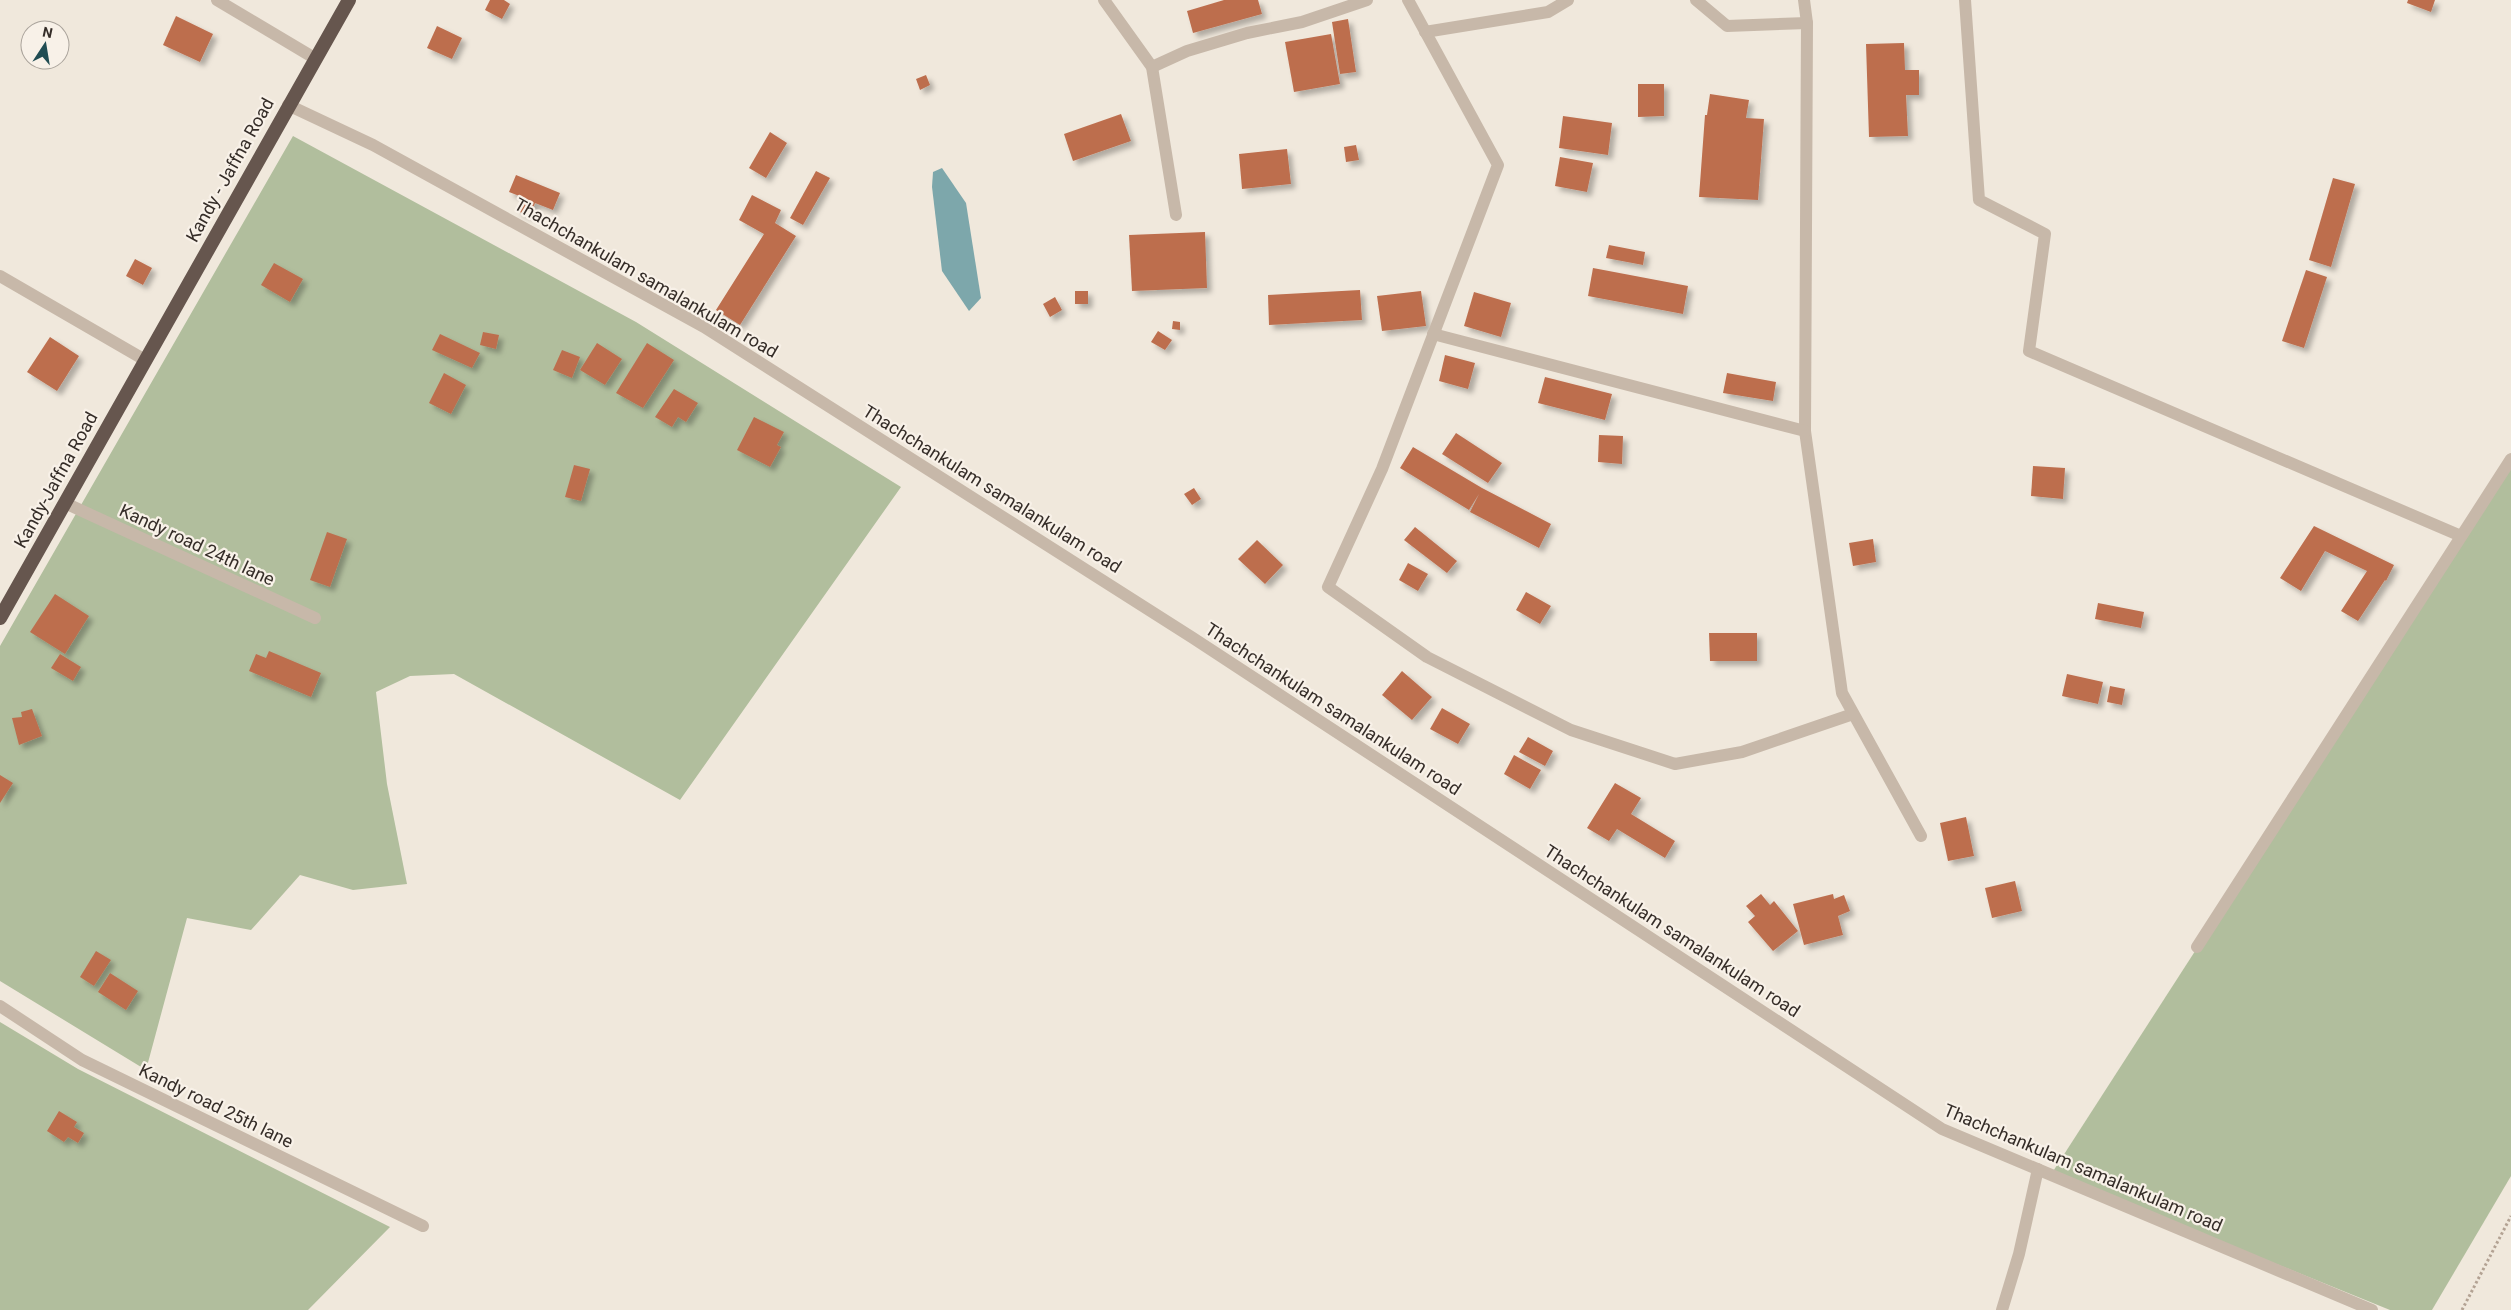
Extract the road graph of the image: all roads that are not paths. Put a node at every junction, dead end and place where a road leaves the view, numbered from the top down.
1 (218, 0) edge
2 (349, 0) edge
3 (1104, 0) edge
4 (1367, 0) edge
5 (1408, 0) edge
6 (1568, 0) edge
7 (1696, 0) edge
8 (1804, 0) edge
9 (1965, 0) edge
10 (1808, 23) junction
11 (1425, 32) junction
12 (316, 59) junction
13 (1152, 67) junction
14 (288, 106) junction
15 (1176, 215) dead end
16 (0, 276) edge
17 (1433, 334) junction
18 (145, 360) junction
19 (1805, 431) junction
20 (2511, 459) edge
21 (65, 503) junction
22 (2461, 536) junction
23 (0, 618) edge
24 (315, 618) dead end
25 (1853, 714) junction
26 (1921, 836) dead end
27 (2196, 947) dead end
28 (0, 1006) edge
29 (2038, 1169) junction
30 (423, 1226) dead end
31 (2002, 1310) edge
32 (2372, 1310) edge

1 - 12 street
2 - 12 highway, Kandy - Jaffna Road
3 - 13 street
4 - 13 street
5 - 11 street
6 - 11 street
7 - 10 street
8 - 10 street
9 - 22 street
10 - 19 street
11 - 17 street
12 - 14 highway, Kandy - Jaffna Road
13 - 15 street
14 - 18 highway, Kandy - Jaffna Road
14 - 29 street, Thachchankulam samalankulam road
16 - 18 street
17 - 19 street
17 - 25 street
18 - 21 highway, Kandy-Jaffna Road
19 - 25 street
20 - 22 street
21 - 23 highway, Kandy-Jaffna Road
21 - 24 street, Kandy road 24th lane
22 - 27 street
25 - 26 street
28 - 30 street, Kandy road 25th lane
29 - 31 street
29 - 32 street, Thachchankulam samalankulam road

